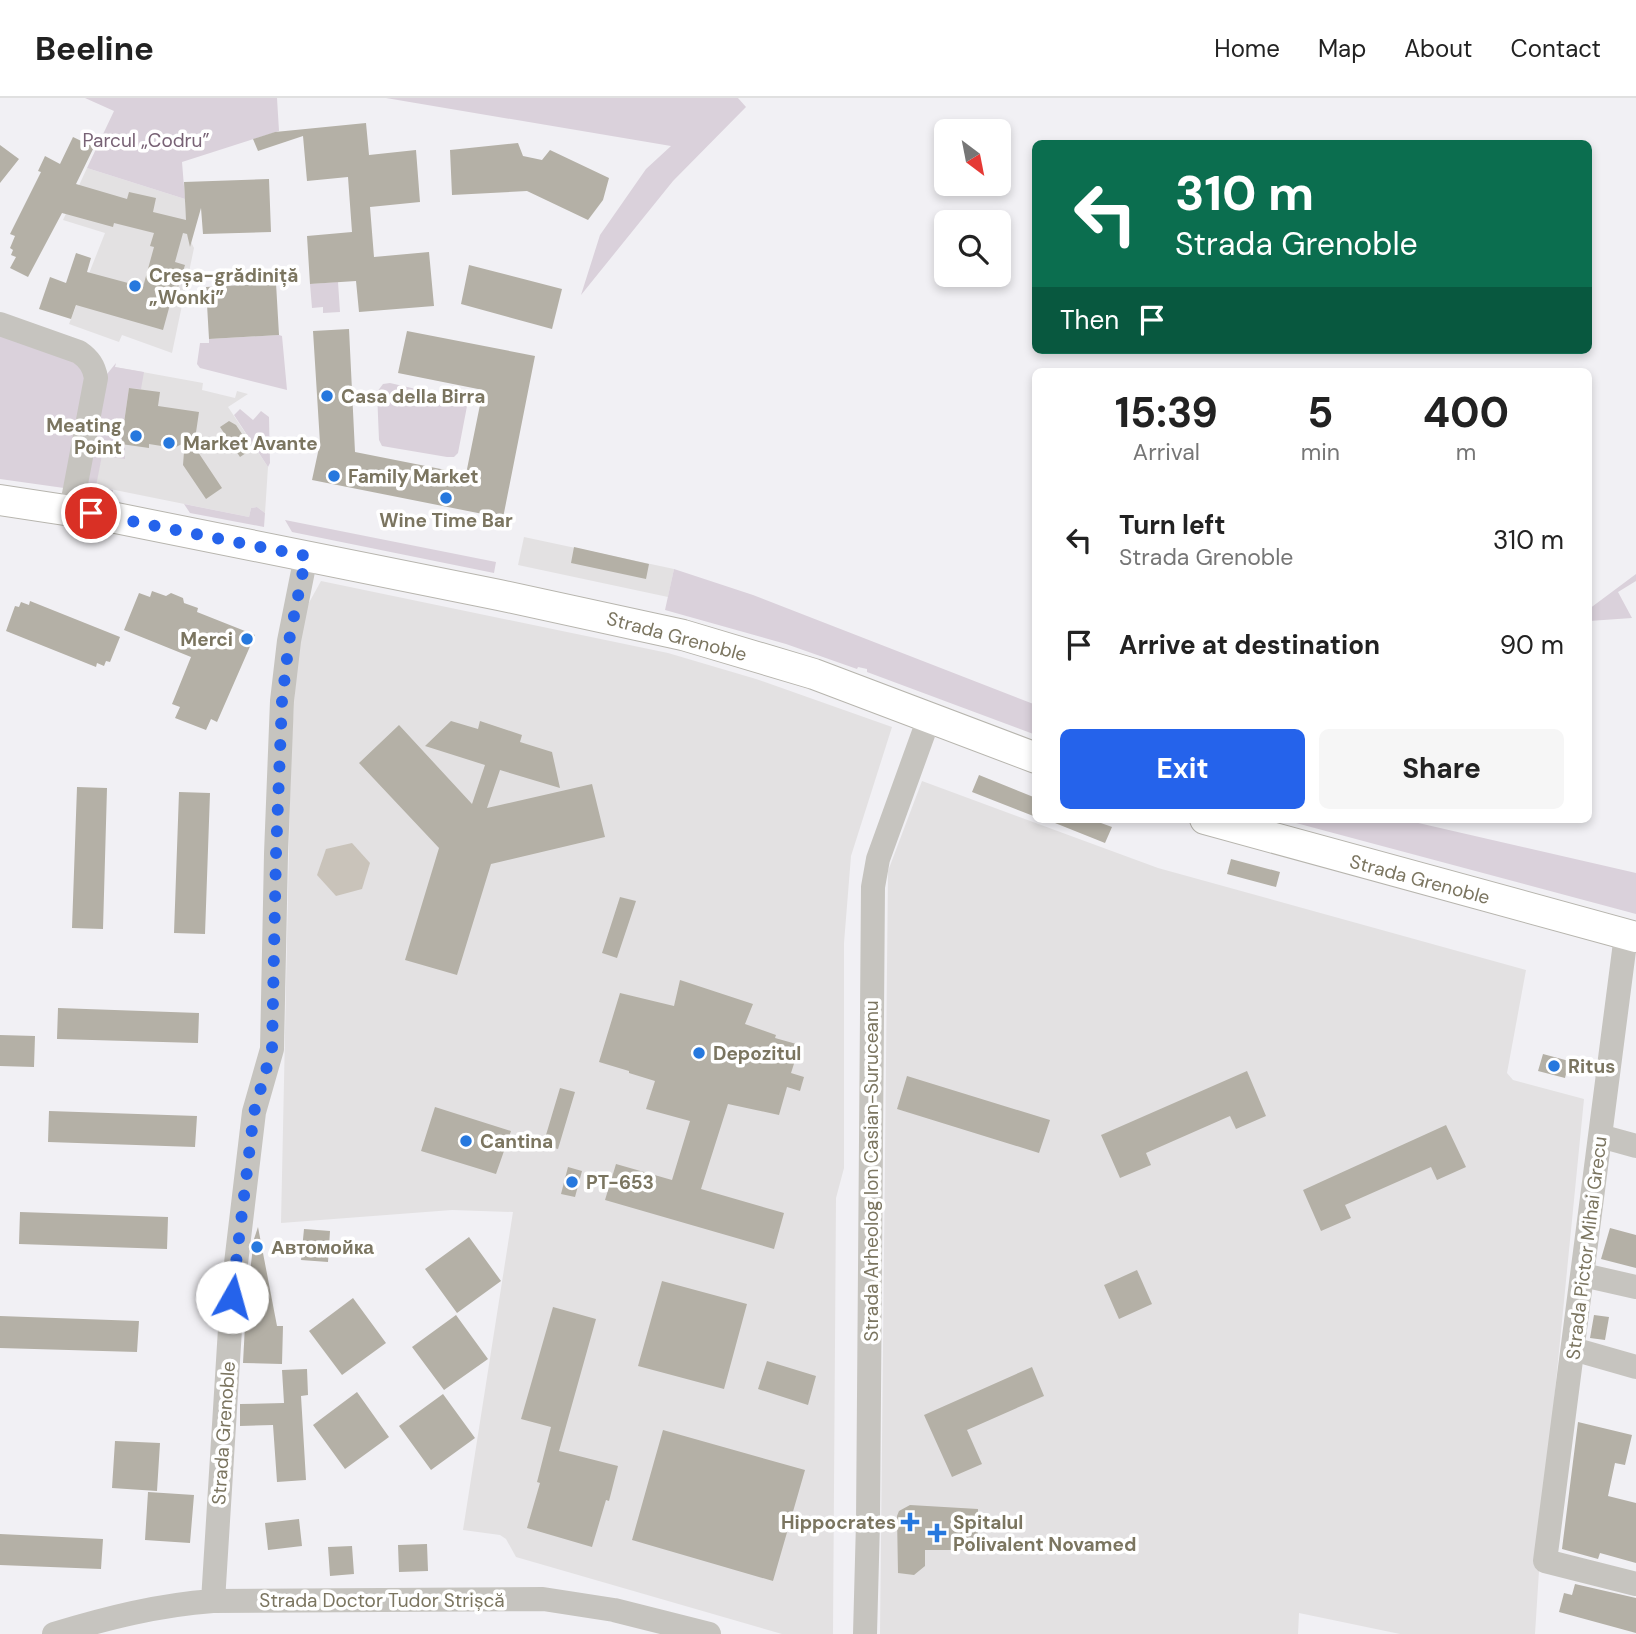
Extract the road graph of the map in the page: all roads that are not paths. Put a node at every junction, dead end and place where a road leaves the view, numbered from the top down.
1 (0, 324) edge
2 (0, 500) edge
3 (71, 510) junction
4 (306, 556) junction
5 (929, 718) junction
6 (1032, 757) edge
7 (1220, 823) edge
8 (1631, 936) edge
9 (1600, 1136) junction
10 (1636, 1146) edge
11 (1583, 1275) junction
12 (1636, 1287) edge
13 (1573, 1349) junction
14 (1636, 1367) edge
15 (1636, 1584) edge
16 (213, 1601) junction
17 (54, 1634) edge
18 (709, 1634) edge
19 (865, 1634) edge

1 - 3 street
2 - 3 main road, Strada Grenoble
3 - 4 main road, Strada Grenoble
4 - 5 main road, Strada Grenoble
4 - 16 street, Strada Grenoble
5 - 6 main road, Strada Grenoble
5 - 19 street, Strada Arheolog Ion Casian-Suruceanu
7 - 8 main road, Strada Grenoble
8 - 9 street, Strada Pictor Mihai Grecu
9 - 10 street
9 - 11 street, Strada Pictor Mihai Grecu
11 - 12 street
11 - 13 street, Strada Pictor Mihai Grecu
13 - 14 street
13 - 15 street, Strada Pictor Mihai Grecu
16 - 17 street, Strada Doctor Tudor Strișcă
16 - 18 street, Strada Doctor Tudor Strișcă

